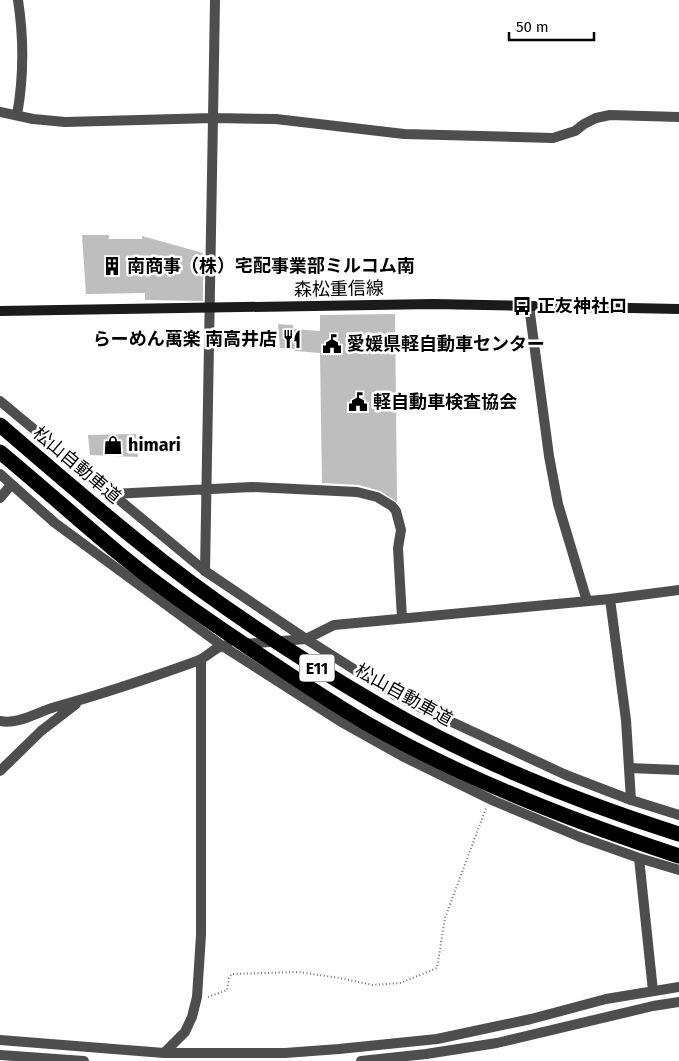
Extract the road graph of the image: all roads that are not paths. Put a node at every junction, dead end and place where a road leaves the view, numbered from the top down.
1 (18, 0) edge
2 (215, 0) edge
3 (0, 112) edge
4 (17, 115) junction
5 (679, 117) edge
6 (213, 118) junction
7 (529, 306) junction
8 (211, 308) junction
9 (679, 308) edge
10 (0, 311) edge
11 (0, 401) edge
12 (0, 425) edge
13 (0, 452) edge
14 (0, 474) edge
15 (11, 485) junction
16 (207, 490) junction
17 (112, 494) junction
18 (0, 498) edge
19 (205, 571) junction
20 (679, 590) edge
21 (610, 599) junction
22 (587, 601) junction
23 (402, 618) junction
24 (306, 640) junction
25 (221, 645) junction
26 (201, 660) junction
27 (78, 702) junction
28 (0, 722) edge
29 (629, 768) junction
30 (679, 770) edge
31 (0, 771) edge
32 (631, 800) junction
33 (679, 815) edge
34 (679, 834) edge
35 (679, 856) edge
36 (639, 858) junction
37 (679, 870) edge
38 (679, 987) edge
39 (652, 991) junction
40 (679, 1002) edge
41 (0, 1040) edge
42 (164, 1052) junction
43 (0, 1054) edge
44 (84, 1061) edge
45 (361, 1061) edge

1 - 4 street
2 - 6 street
3 - 4 street
4 - 6 street
5 - 6 street
6 - 8 street
7 - 8 main road, 森松重信線
7 - 9 main road, 森松重信線
7 - 22 street
8 - 10 main road, 森松重信線
8 - 16 street
11 - 17 street
12 - 34 highway, 松山自動車道 / E11
13 - 35 highway, E11
14 - 15 street
15 - 18 street
15 - 25 street
16 - 17 street
16 - 19 street
16 - 23 street
17 - 19 street
19 - 24 street
20 - 21 street
21 - 22 street
21 - 29 street
22 - 23 street
23 - 24 street
24 - 25 street
24 - 32 street
25 - 26 street
25 - 36 street
26 - 27 street
26 - 42 street
27 - 28 street
27 - 31 street
29 - 30 street
29 - 32 street
32 - 33 street
36 - 37 street
36 - 39 street
38 - 39 street
39 - 42 street
40 - 45 street
41 - 42 street
43 - 44 street

